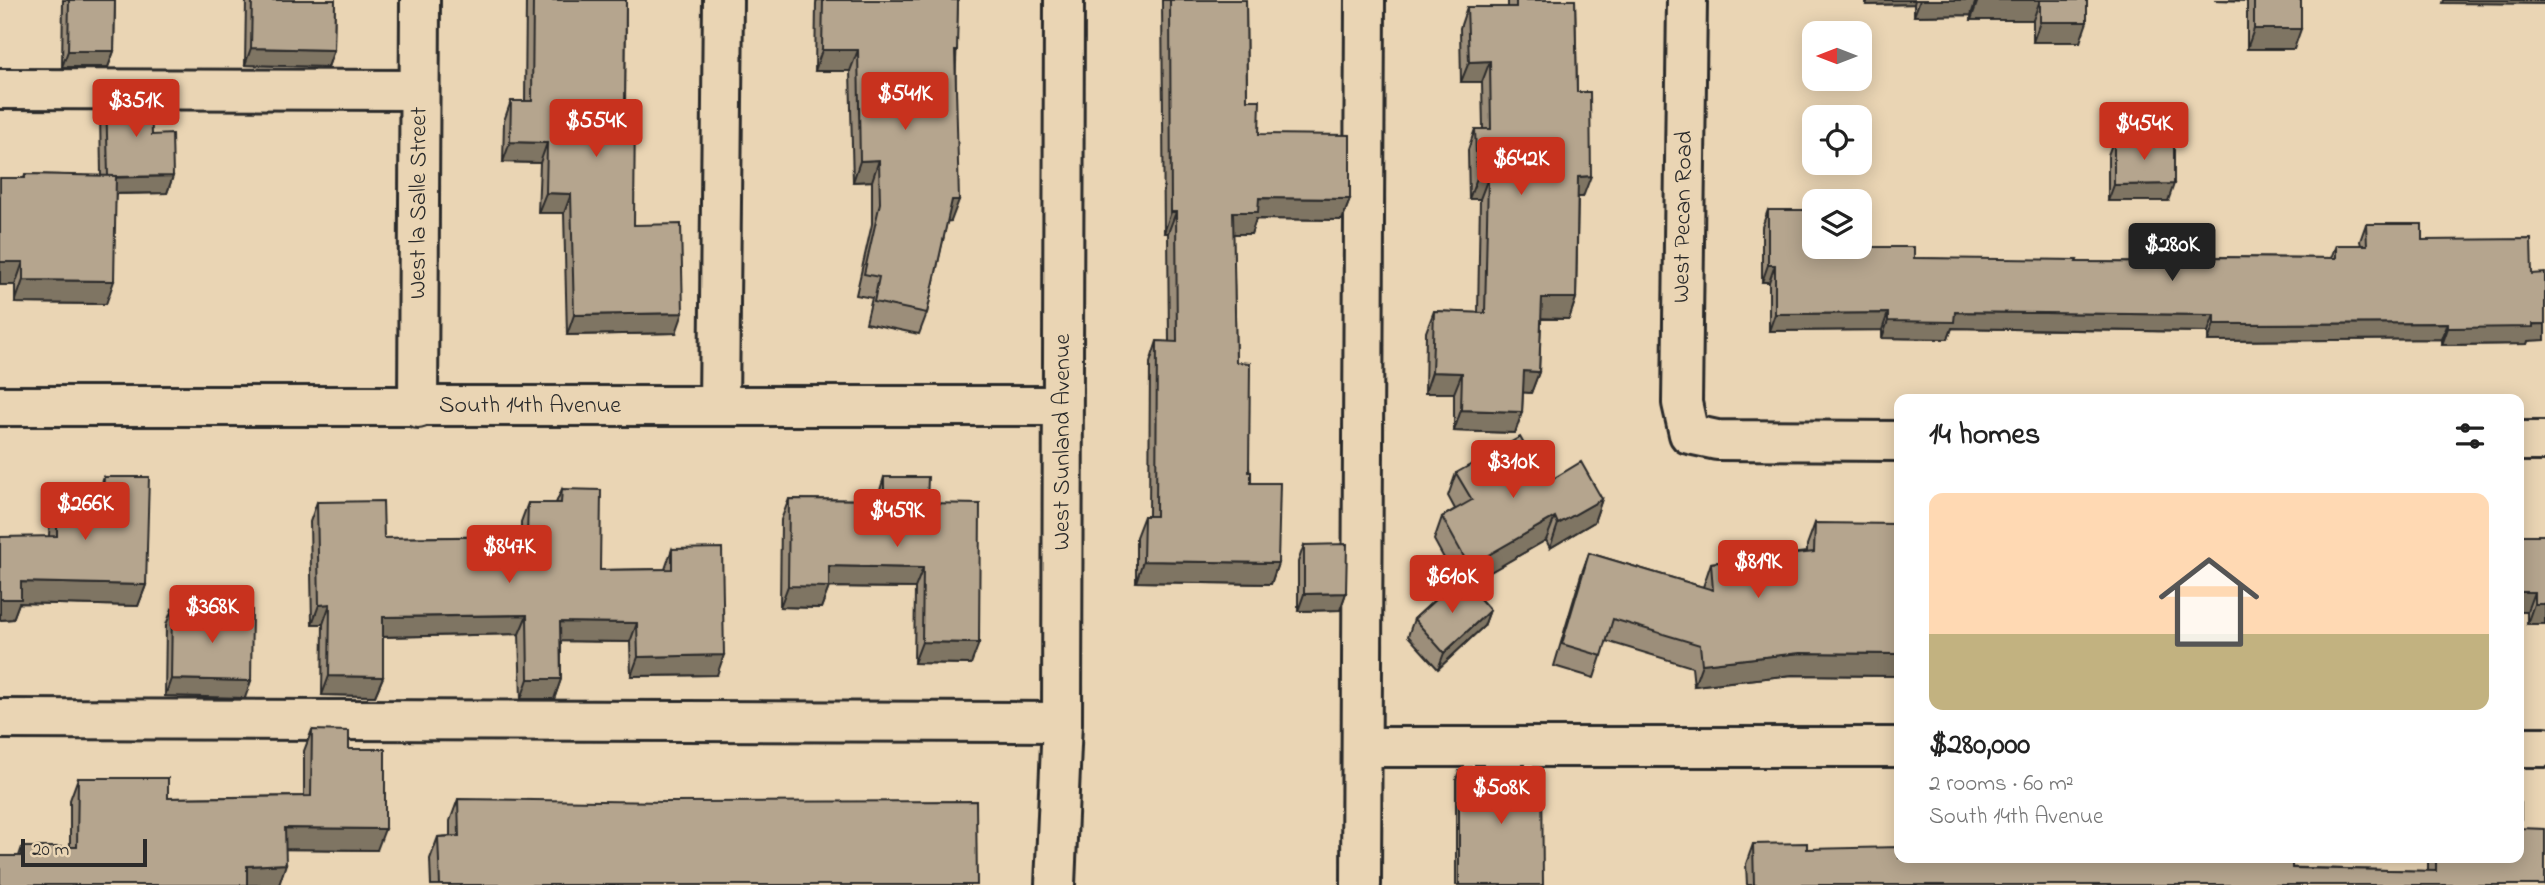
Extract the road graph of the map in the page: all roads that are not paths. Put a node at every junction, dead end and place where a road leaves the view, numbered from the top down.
1 (420, 0) edge
2 (723, 0) edge
3 (1063, 0) edge
4 (1364, 0) edge
5 (1687, 0) edge
6 (0, 89) edge
7 (419, 90) junction
8 (0, 406) edge
9 (719, 406) junction
10 (1061, 406) junction
11 (418, 408) junction
12 (1894, 441) edge
13 (2524, 441) edge
14 (2545, 441) edge
15 (0, 719) edge
16 (1062, 722) junction
17 (1362, 747) junction
18 (1894, 747) edge
19 (2524, 747) edge
20 (2545, 747) edge
21 (1055, 885) edge
22 (1360, 885) edge

1 - 7 street, West la Salle Street
2 - 9 street
3 - 10 street, West Sunland Avenue
4 - 17 street
5 - 12 street, West Pecan Road
6 - 7 street
7 - 11 street, West la Salle Street
8 - 11 street, South 14th Avenue
9 - 10 street, South 14th Avenue
9 - 11 street, South 14th Avenue
10 - 16 street, West Sunland Avenue
13 - 14 street
15 - 16 street
16 - 21 street, West Sunland Avenue
17 - 18 street
17 - 22 street
19 - 20 street

